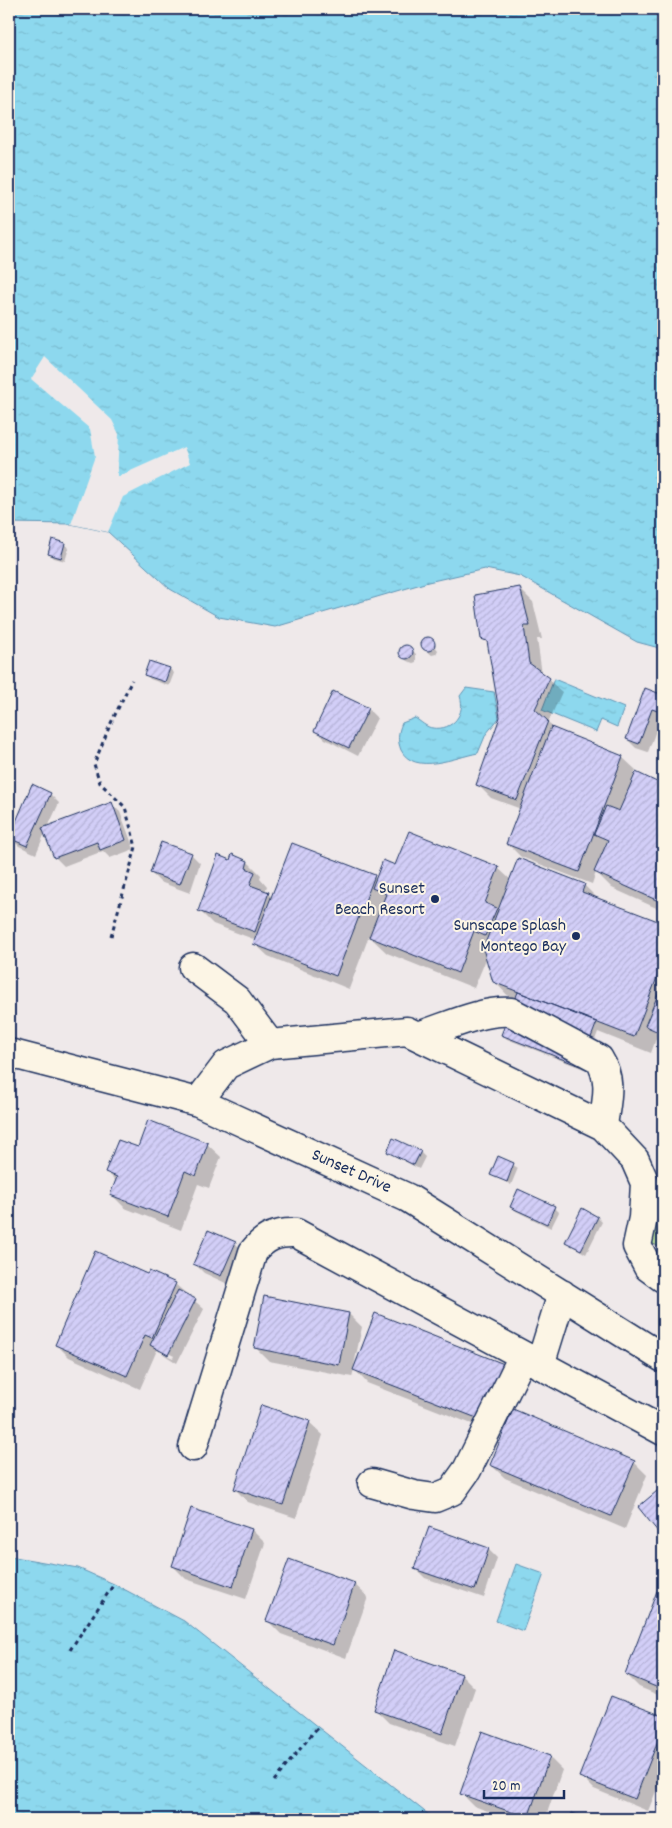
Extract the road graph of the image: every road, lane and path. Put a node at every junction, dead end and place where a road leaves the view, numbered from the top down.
1 (132, 680) dead end
2 (111, 936) dead end
3 (193, 967) dead end
4 (418, 1036) junction
5 (270, 1044) junction
6 (9, 1053) edge
7 (198, 1102) junction
8 (603, 1126) junction
9 (663, 1278) edge
10 (562, 1294) junction
11 (663, 1358) edge
12 (531, 1360) junction
13 (663, 1432) edge
14 (193, 1447) dead end
15 (372, 1483) dead end
16 (114, 1584) dead end
17 (70, 1650) dead end
18 (317, 1728) dead end
19 (274, 1781) dead end

1 - 2 path
3 - 5 street
4 - 5 street
4 - 8 street
4 - 8 street
5 - 7 street
6 - 7 street, Sunset Drive
7 - 10 street, Sunset Drive
8 - 9 street
10 - 11 street, Sunset Drive
10 - 12 street
12 - 13 street
12 - 14 street
12 - 15 street
16 - 17 path
18 - 19 path

